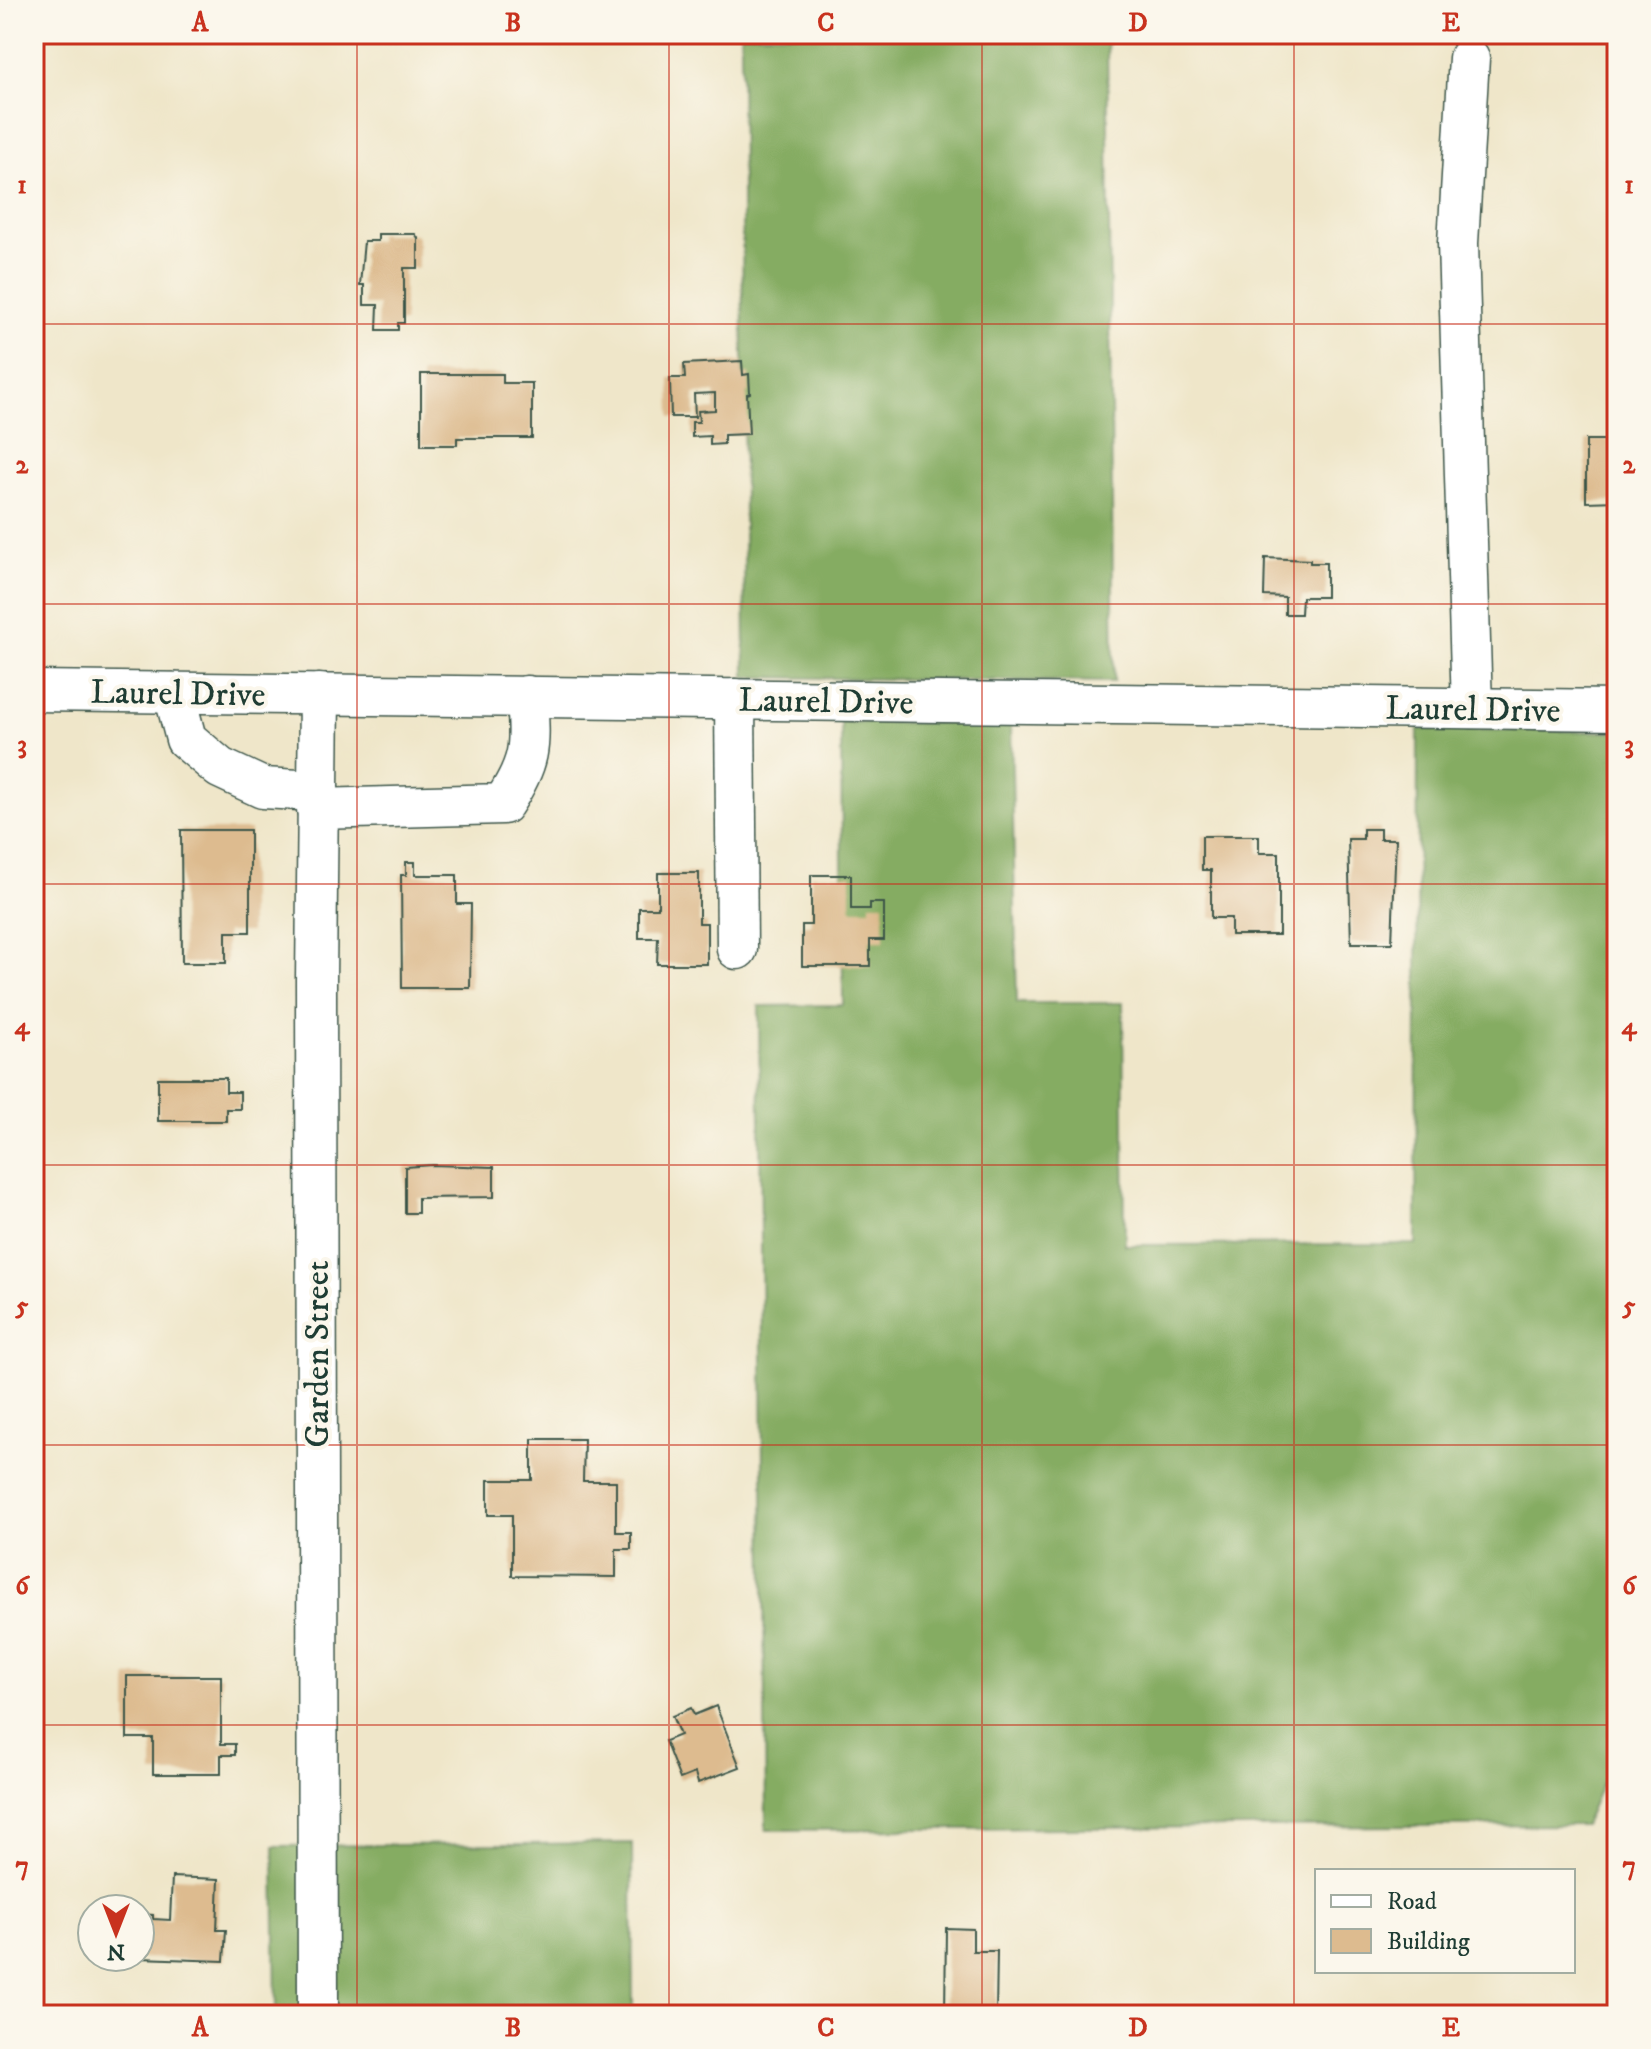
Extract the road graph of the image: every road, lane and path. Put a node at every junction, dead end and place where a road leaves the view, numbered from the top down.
1 (1469, 58) dead end
2 (34, 691) edge
3 (174, 693) junction
4 (319, 694) junction
5 (527, 696) junction
6 (735, 699) junction
7 (1472, 708) junction
8 (1617, 710) edge
9 (317, 800) junction
10 (737, 949) dead end
11 (318, 2015) edge

1 - 7 street
2 - 3 street, Laurel Drive
3 - 4 street, Laurel Drive
3 - 9 street
4 - 5 street, Laurel Drive
4 - 9 street, Garden Street
5 - 6 street, Laurel Drive
5 - 9 street
6 - 7 street, Laurel Drive
6 - 10 street
7 - 8 street, Laurel Drive
9 - 11 street, Garden Street

